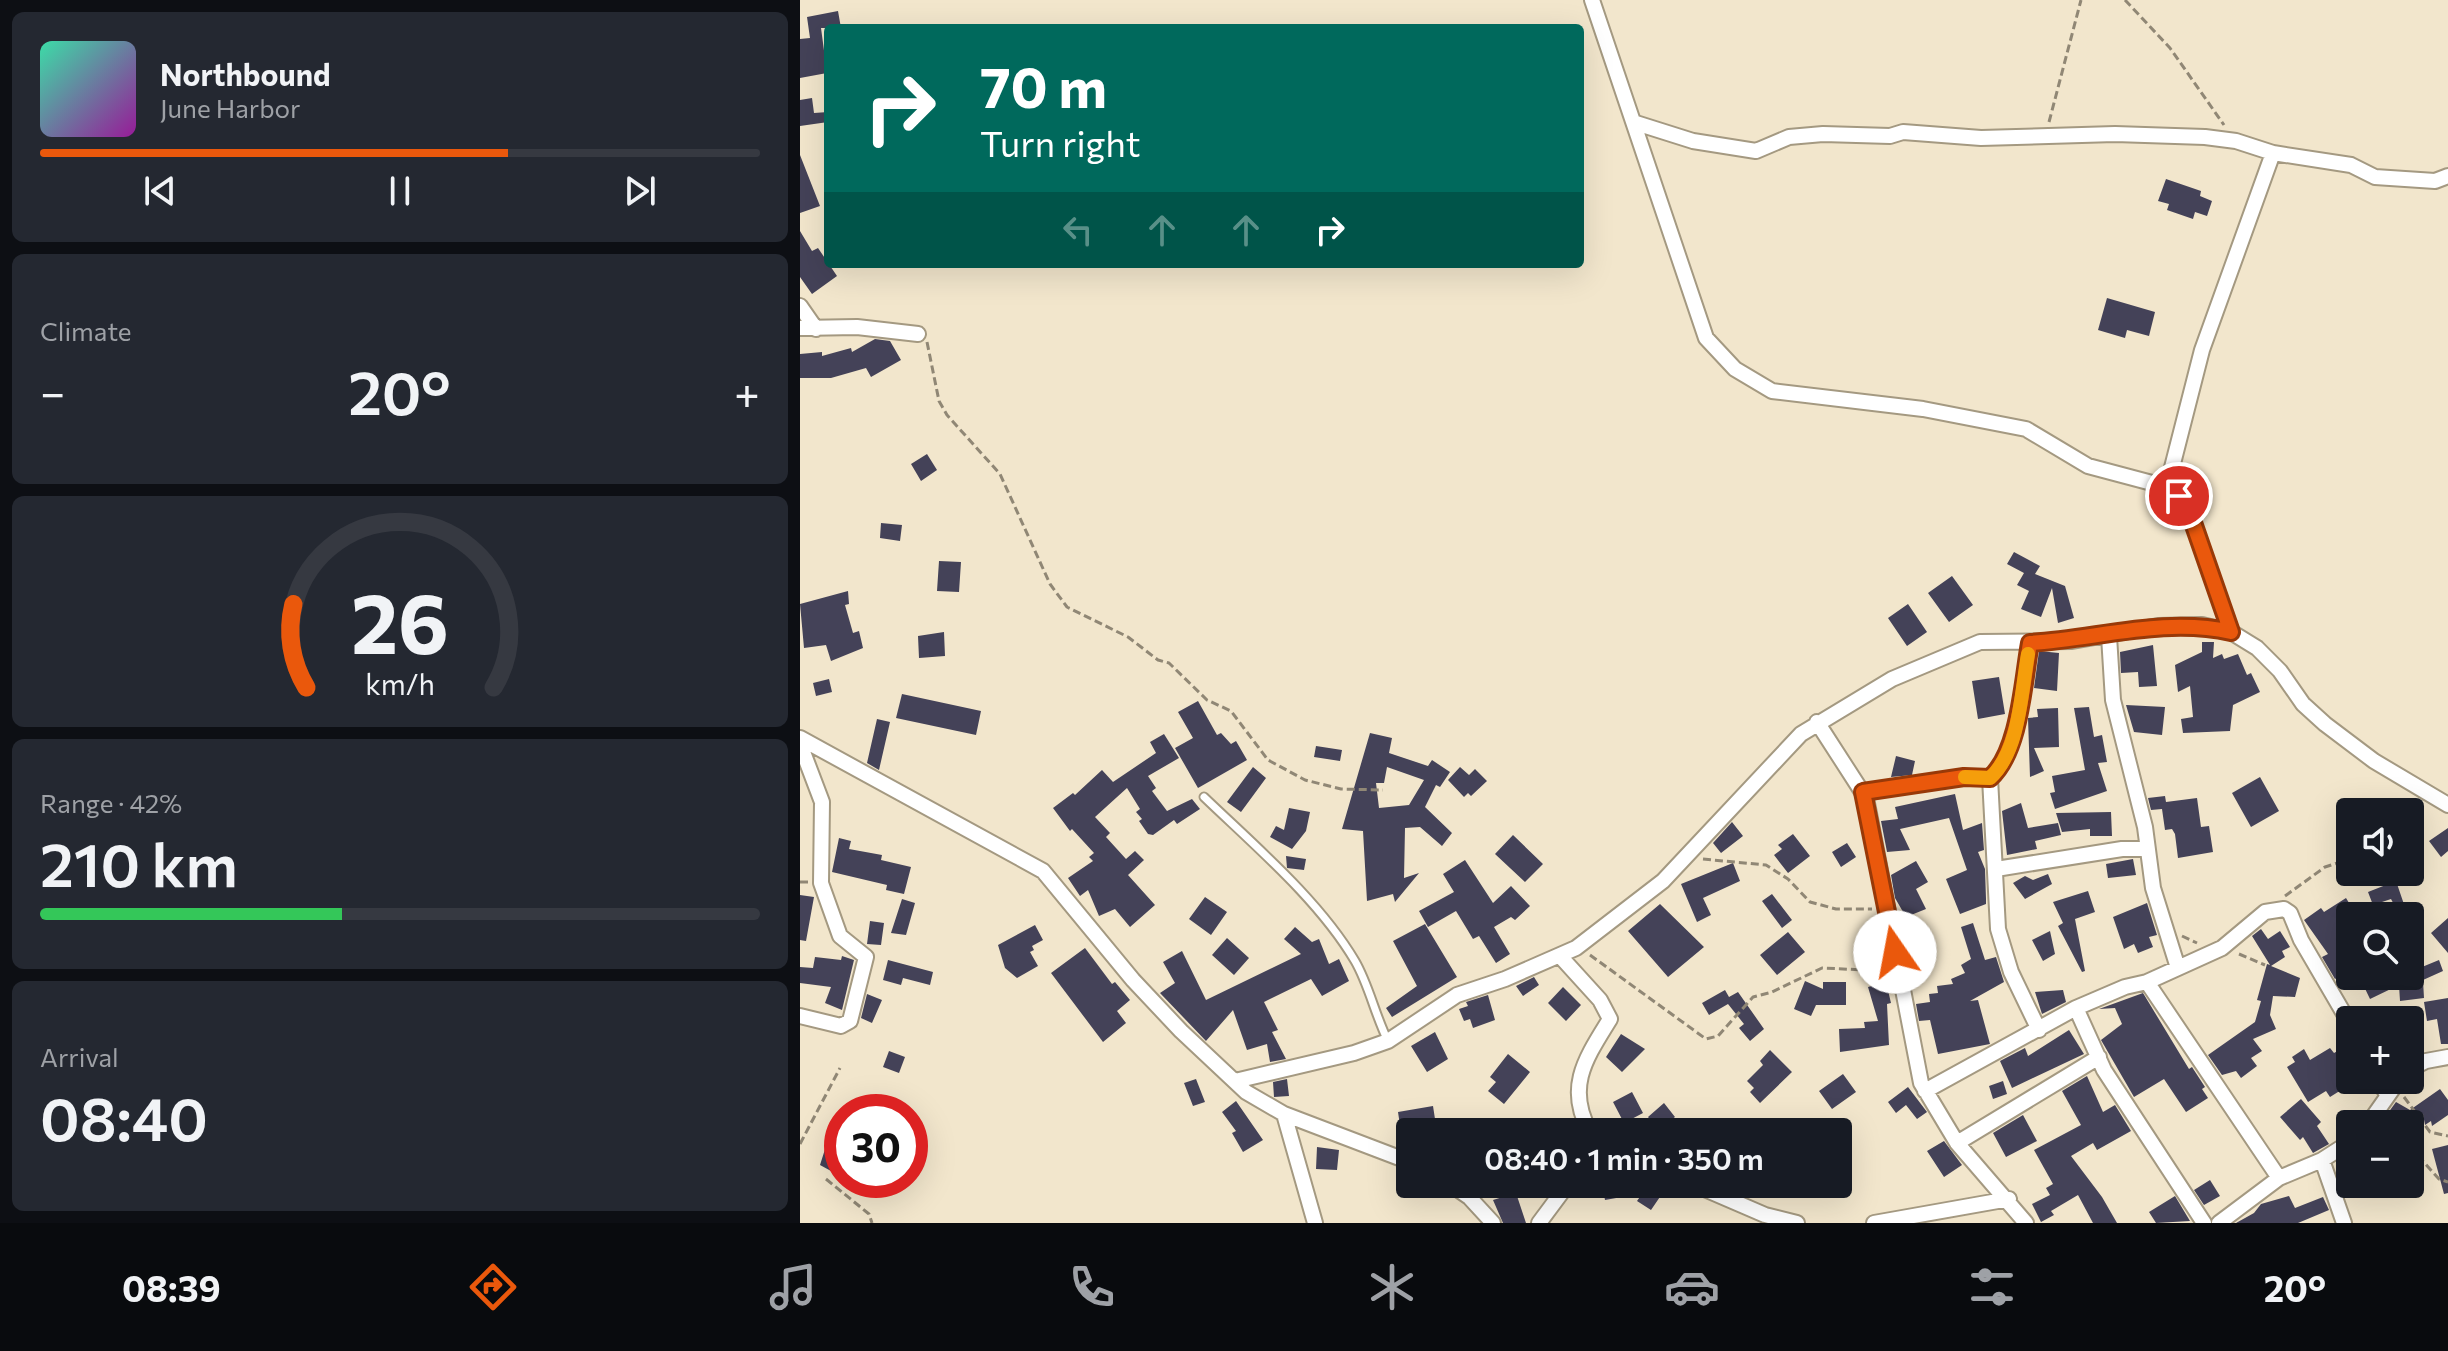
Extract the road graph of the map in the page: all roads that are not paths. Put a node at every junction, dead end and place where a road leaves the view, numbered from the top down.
1 (1592, 0) edge
2 (1636, 123) junction
3 (2273, 153) junction
4 (2448, 176) edge
5 (800, 306) edge
6 (800, 328) edge
7 (816, 329) junction
8 (918, 334) road end
9 (2167, 487) junction
10 (2231, 632) junction
11 (2109, 636) junction
12 (2030, 643) junction
13 (1817, 722) junction
14 (800, 741) edge
15 (1990, 778) junction
16 (1863, 792) junction
17 (1204, 797) dead end
18 (2448, 805) edge
19 (2147, 849) junction
20 (1996, 869) junction
21 (1560, 956) junction
22 (2178, 968) junction
23 (2147, 982) junction
24 (2340, 1006) edge
25 (2076, 1008) junction
26 (800, 1016) edge
27 (2039, 1030) junction
28 (1388, 1041) junction
29 (2099, 1057) junction
30 (2448, 1057) edge
31 (2424, 1062) edge
32 (1235, 1081) junction
33 (1925, 1091) junction
34 (1284, 1114) junction
35 (1583, 1118) edge
36 (1957, 1143) junction
37 (2336, 1151) edge
38 (1396, 1157) edge
39 (2322, 1160) junction
40 (2279, 1178) junction
41 (1470, 1198) edge
42 (1558, 1198) edge
43 (1726, 1198) edge
44 (2009, 1199) junction
45 (1315, 1223) edge
46 (1493, 1223) edge
47 (1539, 1223) edge
48 (1797, 1223) edge
49 (1874, 1223) edge
50 (2026, 1223) edge
51 (2204, 1223) edge
52 (2219, 1223) edge
53 (2344, 1223) edge

1 - 2 street
2 - 3 street
2 - 9 street
3 - 4 street
3 - 9 street
5 - 7 street
6 - 7 street
7 - 8 street
9 - 10 street
10 - 11 street
10 - 18 street
11 - 12 street
11 - 19 street
12 - 13 street
12 - 15 street
13 - 16 street
13 - 21 street
14 - 26 street
14 - 32 street
15 - 16 street
15 - 20 street
16 - 33 street
17 - 28 lane
19 - 20 street
19 - 22 street
20 - 27 street
21 - 28 street
21 - 35 street
22 - 23 street
22 - 24 street
23 - 25 street
23 - 40 street
25 - 27 street
25 - 29 street
27 - 33 street
28 - 32 street
29 - 36 street
29 - 51 street
30 - 31 street
32 - 34 street
33 - 36 street
34 - 38 street
34 - 45 street
36 - 44 street
37 - 39 street
39 - 40 street
39 - 53 street
40 - 52 street
41 - 46 street
42 - 47 street
43 - 48 street
44 - 49 street
44 - 50 street

